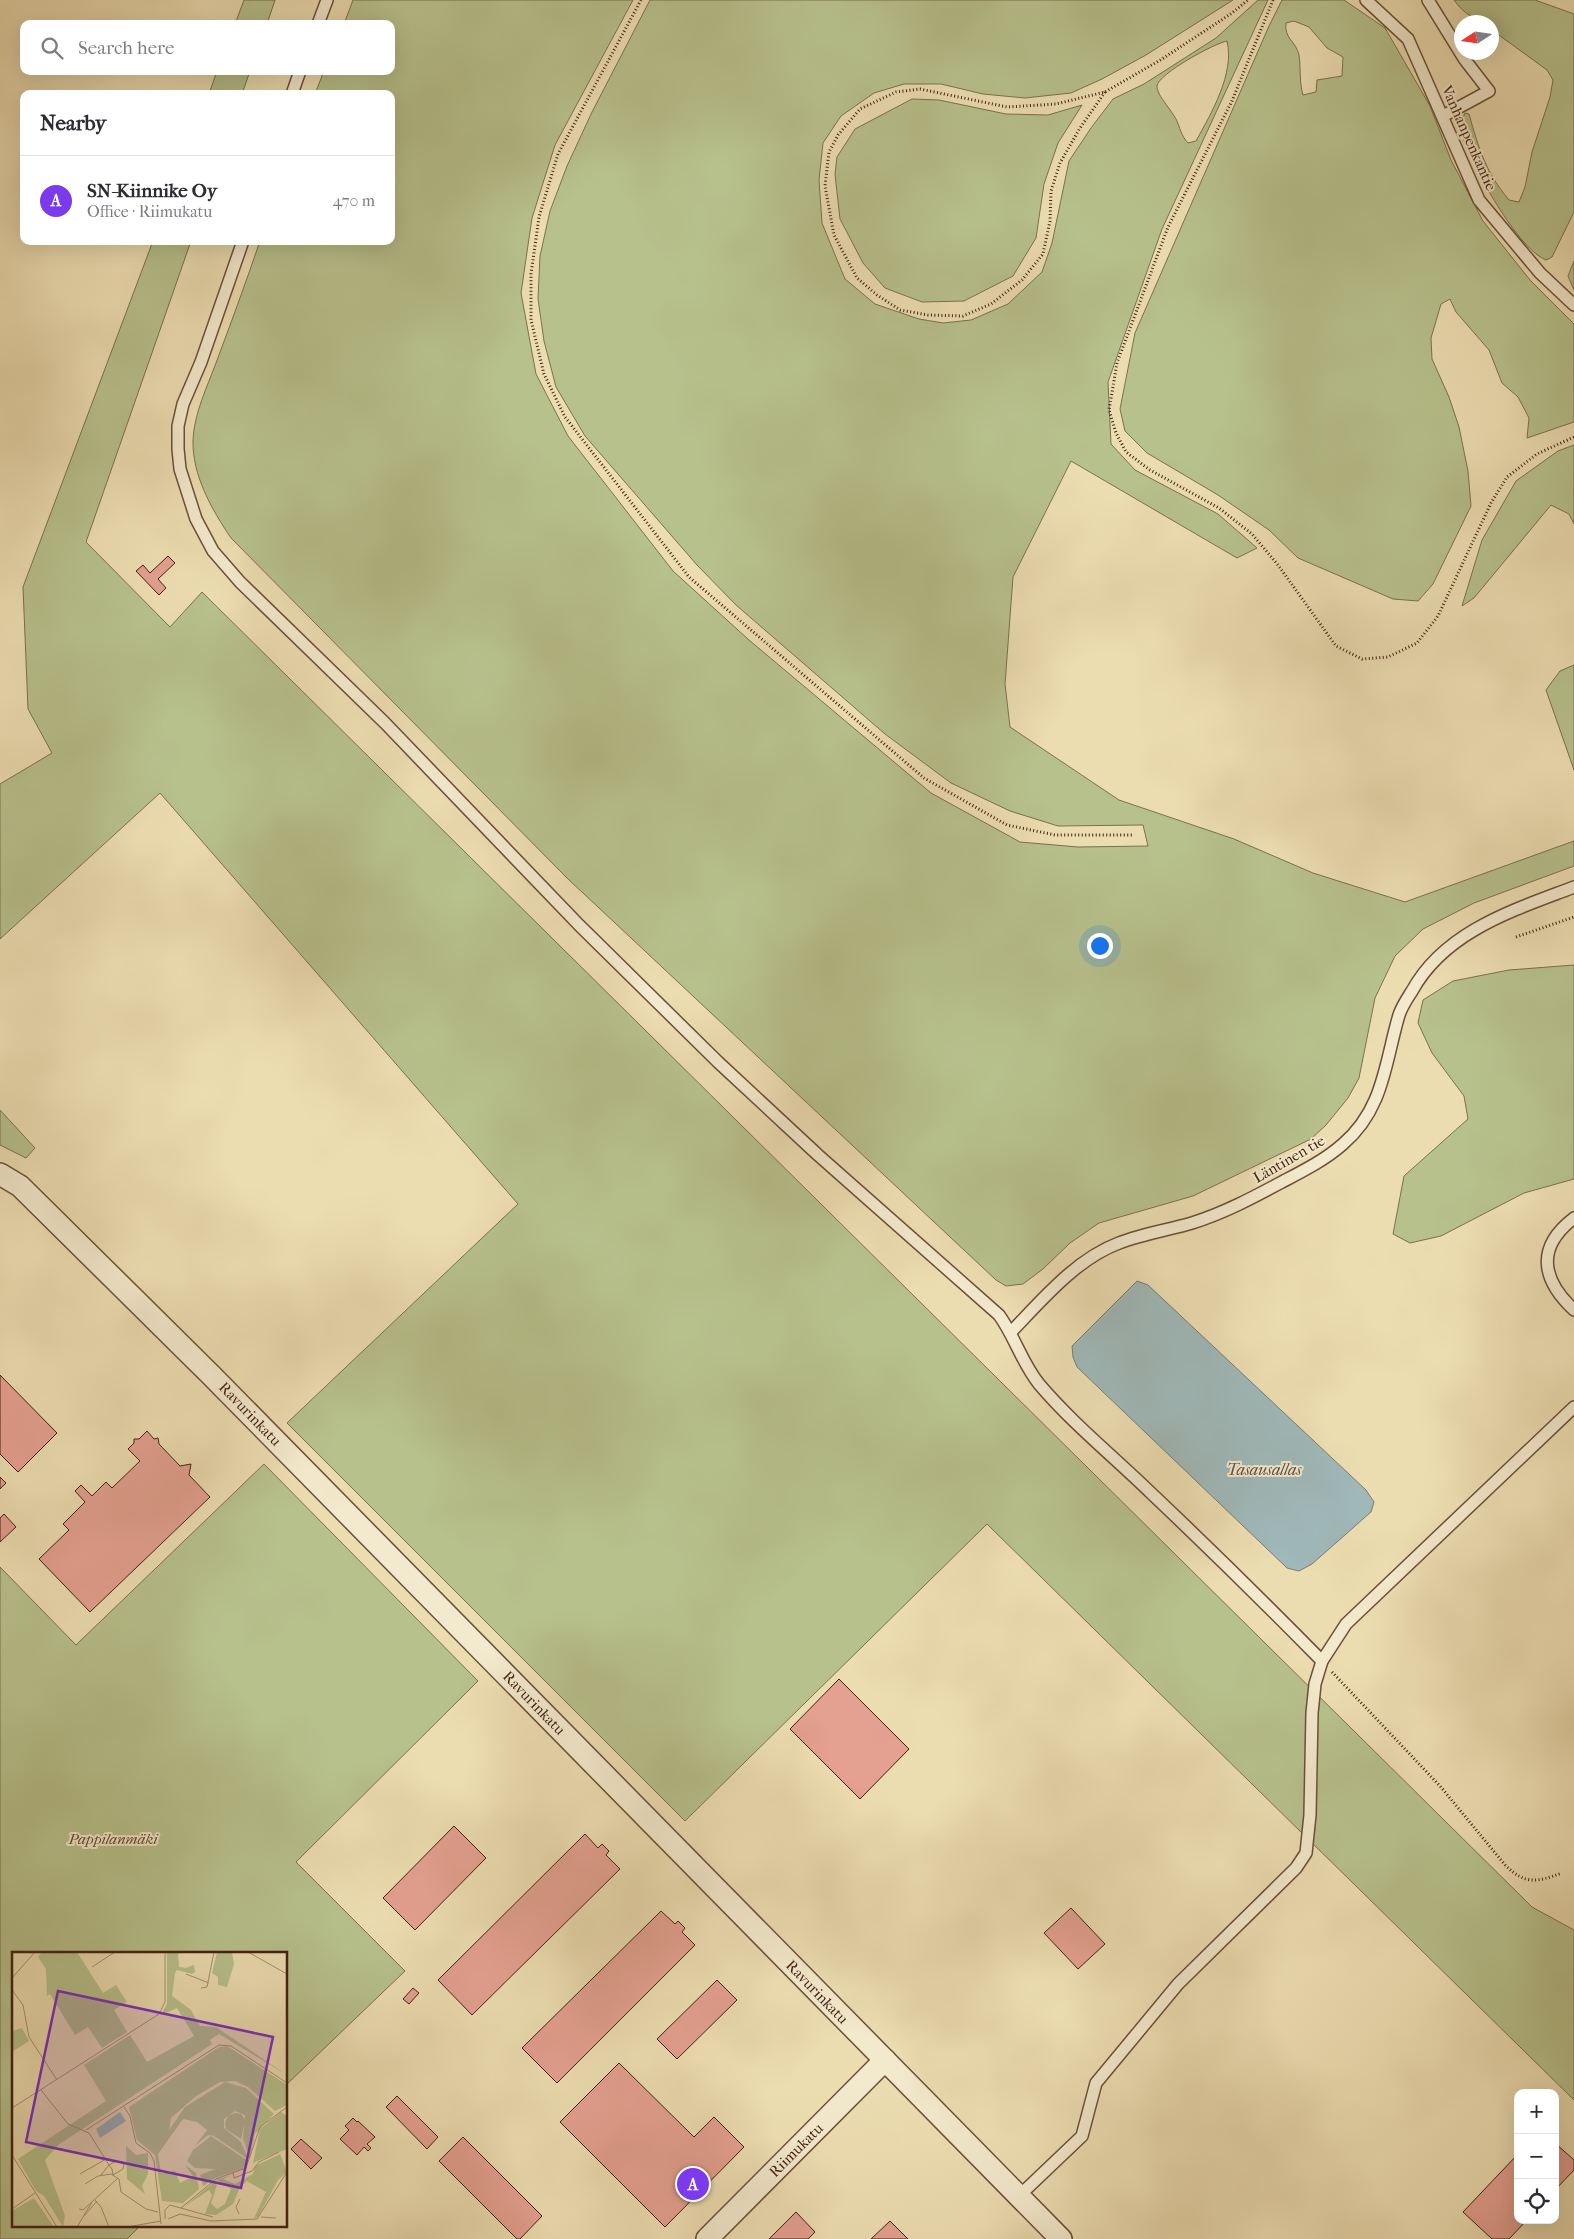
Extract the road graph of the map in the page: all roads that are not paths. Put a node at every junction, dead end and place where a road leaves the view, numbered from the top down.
1 (327, 0) edge
2 (1366, 0) edge
3 (1428, 0) edge
4 (320, 20) edge
5 (299, 75) edge
6 (293, 90) edge
7 (1443, 116) junction
8 (242, 245) edge
9 (1574, 305) edge
10 (1574, 887) edge
11 (0, 1174) edge
12 (1574, 1218) edge
13 (1574, 1310) edge
14 (1010, 1332) junction
15 (1573, 1410) edge
16 (1322, 1661) junction
17 (885, 2060) junction
18 (1019, 2196) junction
19 (707, 2239) edge
20 (1061, 2239) edge

1 - 4 lane
2 - 7 lane, Vanhanpenkantie
3 - 7 lane
5 - 6 lane
7 - 9 lane, Vanhanpenkantie
8 - 14 lane
10 - 14 lane, Läntinen tie
11 - 17 street, Ravurinkatu
12 - 13 lane
14 - 16 lane
15 - 16 lane
16 - 18 lane
17 - 18 street, Ravurinkatu
17 - 19 street, Riimukatu
18 - 20 street, Ravurinkatu

